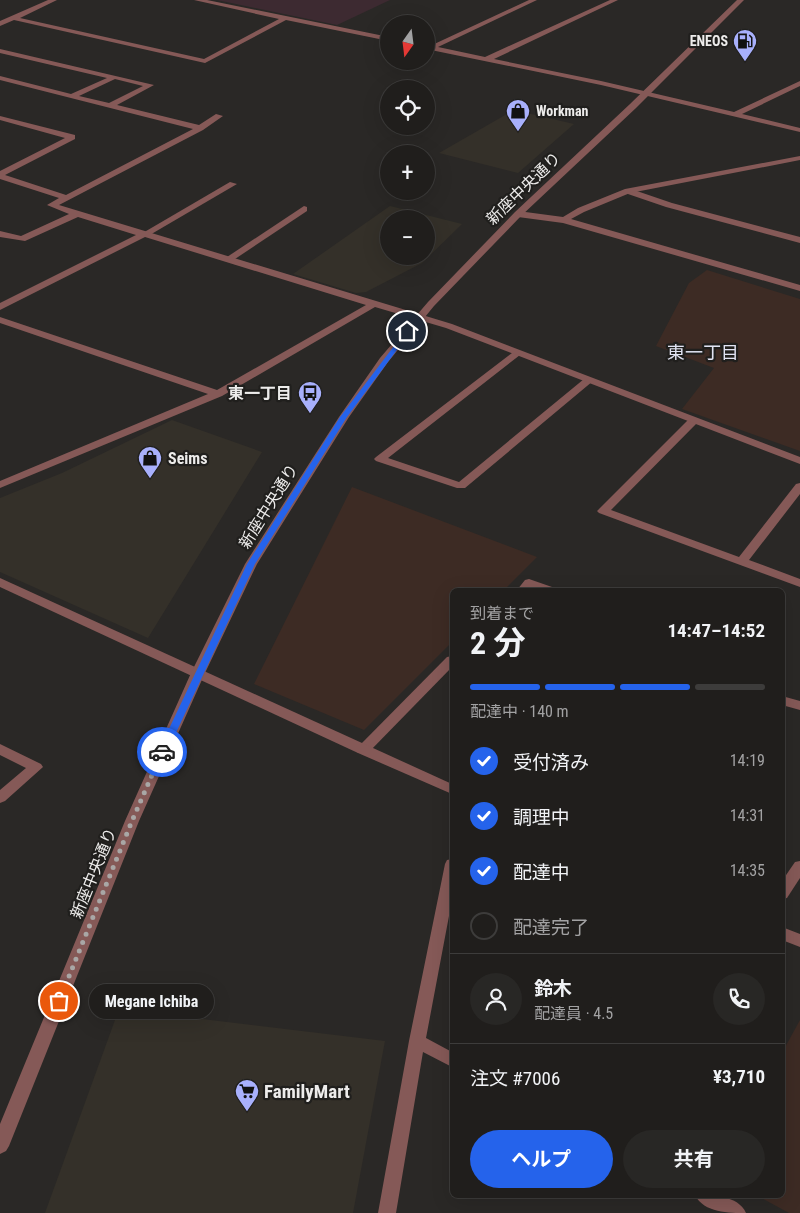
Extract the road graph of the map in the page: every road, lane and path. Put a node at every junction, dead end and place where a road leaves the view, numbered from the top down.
1 (54, 0) edge
2 (197, 0) edge
3 (534, 0) edge
4 (615, 0) edge
5 (741, 0) edge
6 (13, 18) junction
7 (285, 18) junction
8 (0, 24) edge
9 (380, 37) edge
10 (435, 44) edge
11 (435, 48) edge
12 (0, 51) edge
13 (487, 59) junction
14 (114, 77) junction
15 (0, 78) edge
16 (800, 83) edge
17 (646, 94) junction
18 (72, 96) junction
19 (112, 105) junction
20 (734, 115) junction
21 (219, 116) dead end
22 (0, 118) edge
23 (200, 128) junction
24 (800, 130) edge
25 (800, 158) edge
26 (0, 175) edge
27 (233, 184) dead end
28 (628, 191) junction
29 (67, 198) junction
30 (304, 209) dead end
31 (77, 214) junction
32 (518, 214) junction
33 (564, 220) junction
34 (0, 234) edge
35 (145, 234) junction
36 (800, 240) edge
37 (229, 259) junction
38 (800, 288) edge
39 (374, 304) junction
40 (0, 308) edge
41 (419, 317) junction
42 (0, 320) edge
43 (516, 353) junction
44 (588, 381) junction
45 (218, 394) junction
46 (693, 420) junction
47 (800, 461) edge
48 (0, 485) edge
49 (800, 486) edge
50 (741, 562) junction
51 (0, 582) edge
52 (800, 583) edge
53 (525, 588) edge
54 (543, 588) edge
55 (450, 662) edge
56 (198, 673) junction
57 (785, 701) edge
58 (800, 706) edge
59 (0, 749) edge
60 (363, 750) junction
61 (450, 788) edge
62 (0, 798) edge
63 (800, 866) edge
64 (450, 874) edge
65 (785, 889) edge
66 (785, 934) edge
67 (800, 941) edge
68 (416, 1041) junction
69 (450, 1059) edge
70 (0, 1146) edge
71 (710, 1198) edge
72 (387, 1213) edge
73 (737, 1213) edge

1 - 6 street
2 - 7 street
3 - 10 street
4 - 13 street
5 - 17 street, 新座中央通り
6 - 7 street
6 - 8 street
7 - 9 street
11 - 13 street
12 - 14 street
13 - 17 street
14 - 18 street
14 - 19 street
15 - 18 street
16 - 20 street
17 - 20 street
17 - 32 street, 新座中央通り
18 - 19 street
19 - 23 street
20 - 24 street
21 - 23 street
22 - 26 street
23 - 29 street
25 - 28 street
26 - 29 street
27 - 35 street
28 - 33 street
28 - 36 street
29 - 31 street
30 - 37 street
31 - 34 street
31 - 35 street
32 - 33 street
32 - 41 street, 新座中央通り
33 - 38 street
35 - 37 street
35 - 40 street
37 - 39 street
39 - 41 street
39 - 45 street
41 - 43 street
41 - 56 street, 新座中央通り
42 - 45 street
43 - 44 street
43 - 44 street
44 - 46 street
45 - 48 street
46 - 47 street
46 - 50 street
49 - 50 street
50 - 52 street
51 - 56 street
53 - 54 street
55 - 60 street
56 - 60 street
56 - 70 street, 新座中央通り
57 - 58 street
59 - 62 street
60 - 61 street
63 - 65 street
64 - 68 street
66 - 67 street
68 - 69 street
68 - 72 street
71 - 73 street

